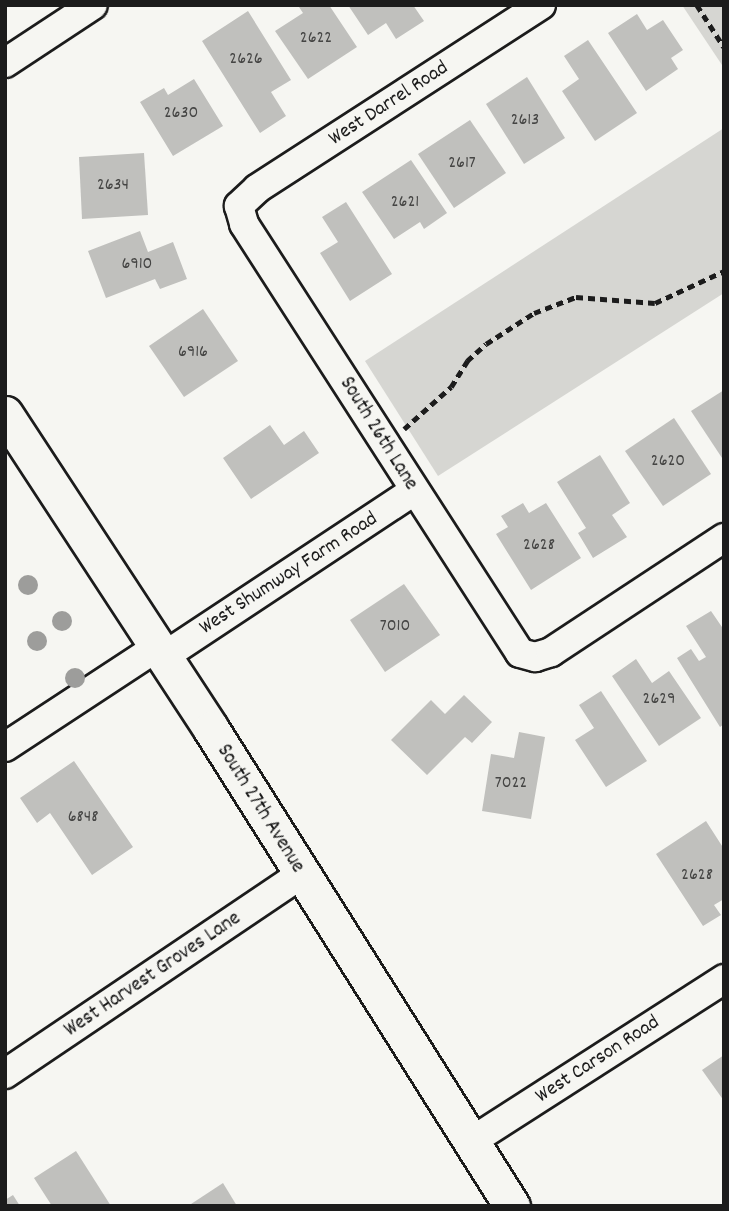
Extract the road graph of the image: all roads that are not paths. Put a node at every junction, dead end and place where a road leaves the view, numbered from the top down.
1 (93, 5) edge
2 (541, 5) edge
3 (5, 64) edge
4 (239, 206) joint
5 (5, 414) edge
6 (414, 491) junction
7 (724, 538) edge
8 (160, 652) junction
9 (5, 747) edge
10 (300, 875) junction
11 (724, 979) edge
12 (5, 1074) edge
13 (472, 1141) junction
14 (512, 1206) edge

1 - 3 street
2 - 4 street, West Darrel Road
4 - 6 street, South 26th Lane
5 - 8 main road, South 27th Avenue
6 - 7 street, South 26th Lane
6 - 8 street, West Shumway Farm Road
8 - 9 street, West Shumway Farm Road
8 - 10 main road, South 27th Avenue
10 - 12 street, West Harvest Groves Lane
10 - 13 main road, South 27th Avenue
11 - 13 street, West Carson Road
13 - 14 main road, South 27th Avenue

